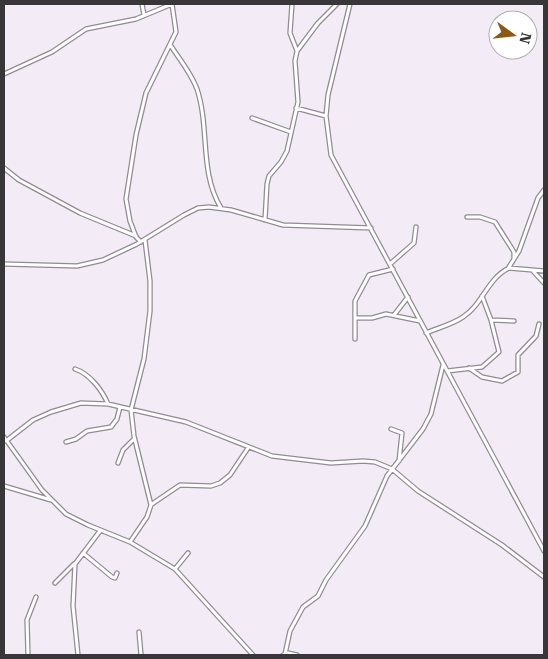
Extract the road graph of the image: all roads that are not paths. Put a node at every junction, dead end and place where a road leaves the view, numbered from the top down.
1 (142, 4) edge
2 (172, 4) edge
3 (292, 4) edge
4 (337, 4) edge
5 (350, 4) edge
6 (144, 16) junction
7 (171, 45) junction
8 (297, 51) junction
9 (4, 74) edge
10 (296, 108) junction
11 (326, 116) junction
12 (252, 118) dead end
13 (291, 132) junction
14 (4, 168) edge
15 (544, 190) edge
16 (221, 208) junction
17 (467, 217) dead end
18 (265, 221) junction
19 (416, 227) dead end
20 (372, 228) junction
21 (136, 236) junction
22 (146, 239) junction
23 (141, 242) junction
24 (514, 258) junction
25 (4, 264) edge
26 (390, 264) junction
27 (393, 268) junction
28 (508, 268) junction
29 (532, 270) junction
30 (544, 271) edge
31 (544, 283) edge
32 (482, 296) junction
33 (408, 297) junction
34 (394, 315) junction
35 (355, 318) junction
36 (491, 320) junction
37 (420, 322) junction
38 (514, 322) dead end
39 (540, 324) dead end
40 (426, 333) junction
41 (355, 338) dead end
42 (443, 364) junction
43 (468, 368) junction
44 (75, 369) dead end
45 (447, 371) junction
46 (108, 404) junction
47 (120, 407) junction
48 (131, 410) junction
49 (392, 429) dead end
50 (5, 439) edge
51 (134, 439) junction
52 (66, 442) dead end
53 (248, 448) junction
54 (399, 461) junction
55 (118, 463) dead end
56 (393, 469) junction
57 (4, 486) edge
58 (52, 500) junction
59 (151, 504) junction
60 (100, 530) junction
61 (130, 542) junction
62 (544, 551) edge
63 (83, 553) junction
64 (188, 553) dead end
65 (74, 564) junction
66 (175, 568) junction
67 (117, 574) dead end
68 (544, 577) edge
69 (55, 583) dead end
70 (36, 598) dead end
71 (139, 632) dead end
72 (28, 655) edge
73 (78, 655) edge
74 (141, 655) edge
75 (252, 655) edge
76 (284, 655) edge
77 (297, 655) edge

1 - 6 street
2 - 6 street
2 - 7 street
3 - 8 street
4 - 8 street
5 - 11 street
6 - 9 street
7 - 16 street
7 - 21 street
8 - 10 street
10 - 11 street
10 - 13 street
11 - 20 street
12 - 13 street
13 - 18 street
14 - 21 street
15 - 24 street
16 - 18 street
16 - 22 street
17 - 24 street
18 - 20 street
19 - 26 street
20 - 26 street
21 - 23 street
22 - 23 street
22 - 48 street
23 - 25 street
24 - 28 street
26 - 27 street
27 - 33 street
27 - 35 street
28 - 29 street
28 - 32 street
29 - 30 street
29 - 31 street
32 - 36 street
32 - 40 street
33 - 34 street
33 - 37 street
34 - 35 street
34 - 37 street
35 - 41 street
36 - 38 street
36 - 43 street
37 - 40 street
39 - 43 street
40 - 42 street
42 - 45 street
42 - 54 street
43 - 45 street
44 - 46 street
45 - 62 street
46 - 47 street
46 - 50 street
47 - 48 street
47 - 52 street
48 - 51 street
48 - 53 street
49 - 54 street
50 - 58 street
51 - 55 street
51 - 59 street
53 - 56 street
53 - 59 street
54 - 56 street
56 - 68 street
56 - 76 street
57 - 58 street
58 - 60 street
59 - 61 street
60 - 61 street
60 - 63 street
61 - 66 street
63 - 65 street
63 - 67 street
64 - 66 street
65 - 69 street
65 - 73 street
66 - 75 street
70 - 72 street
71 - 74 street
76 - 77 street

